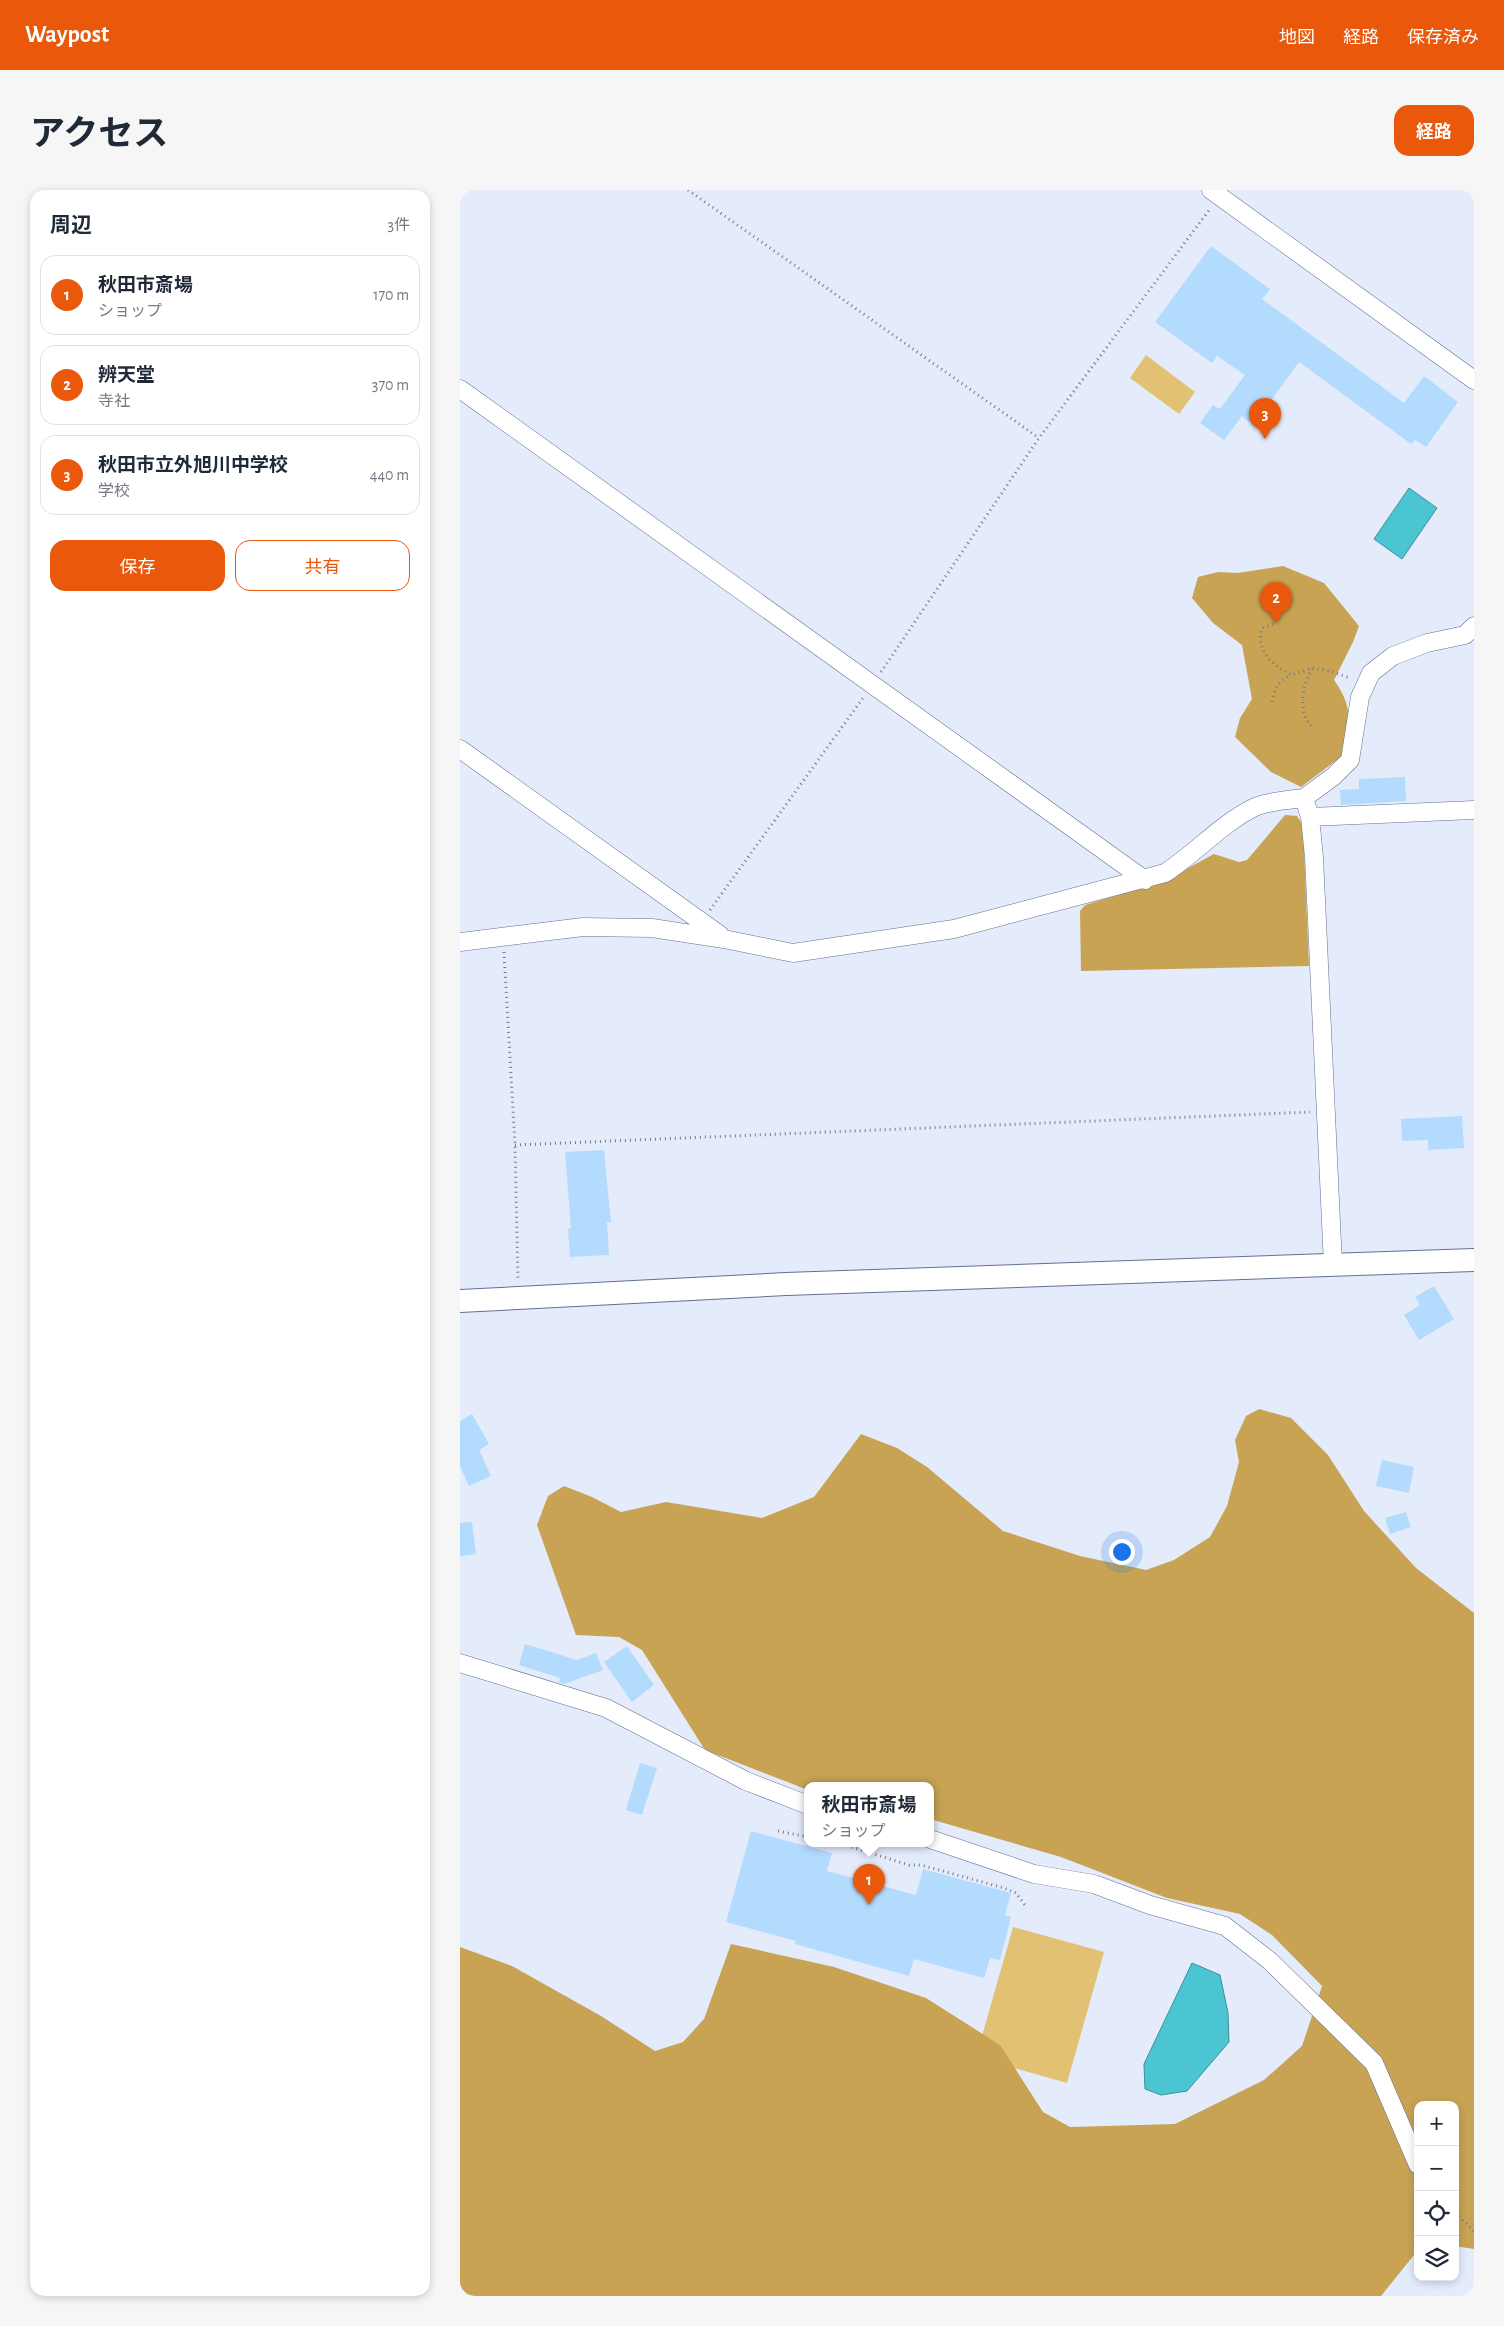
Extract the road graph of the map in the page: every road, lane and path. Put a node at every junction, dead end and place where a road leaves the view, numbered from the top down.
1 (688, 190) edge
2 (1215, 193) edge
3 (1474, 380) edge
4 (460, 389) edge
5 (1039, 438) junction
6 (1273, 624) dead end
7 (1473, 628) edge
8 (1312, 668) junction
9 (1292, 675) junction
10 (873, 684) junction
11 (1365, 685) junction
12 (1272, 702) dead end
13 (1311, 726) dead end
14 (460, 749) edge
15 (1304, 798) junction
16 (1474, 810) edge
17 (1310, 818) junction
18 (1145, 880) junction
19 (701, 923) junction
20 (504, 936) junction
21 (463, 939) edge
22 (724, 939) junction
23 (1325, 1111) junction
24 (515, 1145) junction
25 (1474, 1260) edge
26 (1333, 1265) junction
27 (519, 1298) junction
28 (460, 1301) edge
29 (460, 1663) edge
30 (804, 1803) edge
31 (778, 1831) dead end
32 (804, 1836) edge
33 (934, 1840) edge
34 (852, 1847) edge
35 (1026, 1905) dead end
36 (1414, 2156) edge
37 (1459, 2217) edge
38 (1474, 2231) edge

1 - 5 path
2 - 3 street
2 - 5 path
4 - 10 street
5 - 10 path
6 - 9 path
7 - 11 street
8 - 9 path
8 - 11 path
8 - 13 path
9 - 12 path
10 - 18 street
10 - 19 path
11 - 15 street
14 - 19 street
15 - 17 street
15 - 18 street
16 - 17 street
17 - 23 street
18 - 22 street
19 - 22 street
20 - 21 street
20 - 22 street
20 - 24 path
23 - 24 path
23 - 26 street
24 - 27 path
25 - 26 street
26 - 27 street
27 - 28 street
29 - 30 street
31 - 32 path
33 - 36 street
34 - 35 path
37 - 38 path

